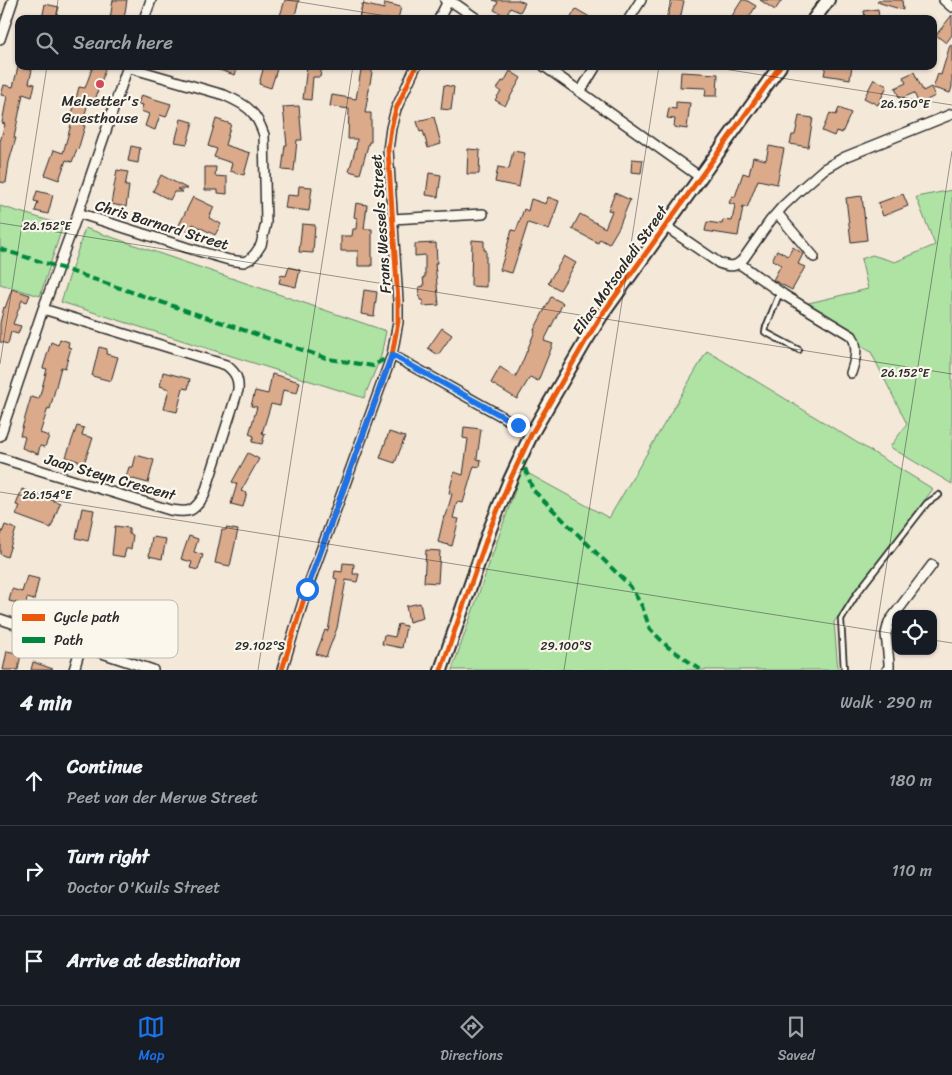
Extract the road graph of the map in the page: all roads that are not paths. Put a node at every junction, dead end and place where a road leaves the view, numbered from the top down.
1 (13, 0) edge
2 (151, 0) edge
3 (642, 0) edge
4 (828, 0) edge
5 (944, 0) edge
6 (447, 1) edge
7 (952, 7) edge
8 (145, 15) edge
9 (441, 15) edge
10 (472, 15) edge
11 (632, 15) edge
12 (817, 15) edge
13 (0, 39) edge
14 (127, 70) edge
15 (138, 70) edge
16 (414, 70) edge
17 (550, 70) edge
18 (594, 70) edge
19 (777, 70) edge
20 (580, 92) junction
21 (952, 114) edge
22 (700, 177) junction
23 (78, 213) junction
24 (777, 213) junction
25 (483, 214) dead end
26 (392, 219) junction
27 (664, 226) junction
28 (814, 257) dead end
29 (740, 264) junction
30 (780, 292) junction
31 (43, 309) junction
32 (799, 350) dead end
33 (392, 355) junction
34 (851, 373) dead end
35 (532, 433) junction
36 (0, 436) edge
37 (0, 458) edge
38 (939, 495) dead end
39 (932, 565) dead end
40 (0, 619) edge
41 (12, 623) edge
42 (117, 658) edge
43 (153, 670) edge
44 (282, 670) edge
45 (441, 670) edge
46 (844, 670) edge
47 (887, 670) edge

1 - 13 street
2 - 8 street
3 - 11 street
4 - 12 street
5 - 7 street
6 - 9 street
6 - 10 street
14 - 23 street
15 - 23 street, Chris Barnard Street
16 - 26 street, Frans Wessels Street
17 - 20 street
18 - 20 street
19 - 22 street, Elias Motsoaledi Street
20 - 22 street
21 - 24 street
22 - 27 street, Elias Motsoaledi Street
23 - 31 street
24 - 28 street
24 - 29 street
25 - 26 street
26 - 33 street, Frans Wessels Street
27 - 29 street
27 - 35 street, Elias Motsoaledi Street
29 - 30 street
30 - 32 lane
30 - 34 street
31 - 36 street
31 - 37 street, Jaap Steyn Crescent
33 - 35 street
33 - 44 street, Frans Wessels Street
35 - 45 street, Elias Motsoaledi Street
38 - 46 lane
39 - 47 street
40 - 41 street
42 - 43 street

